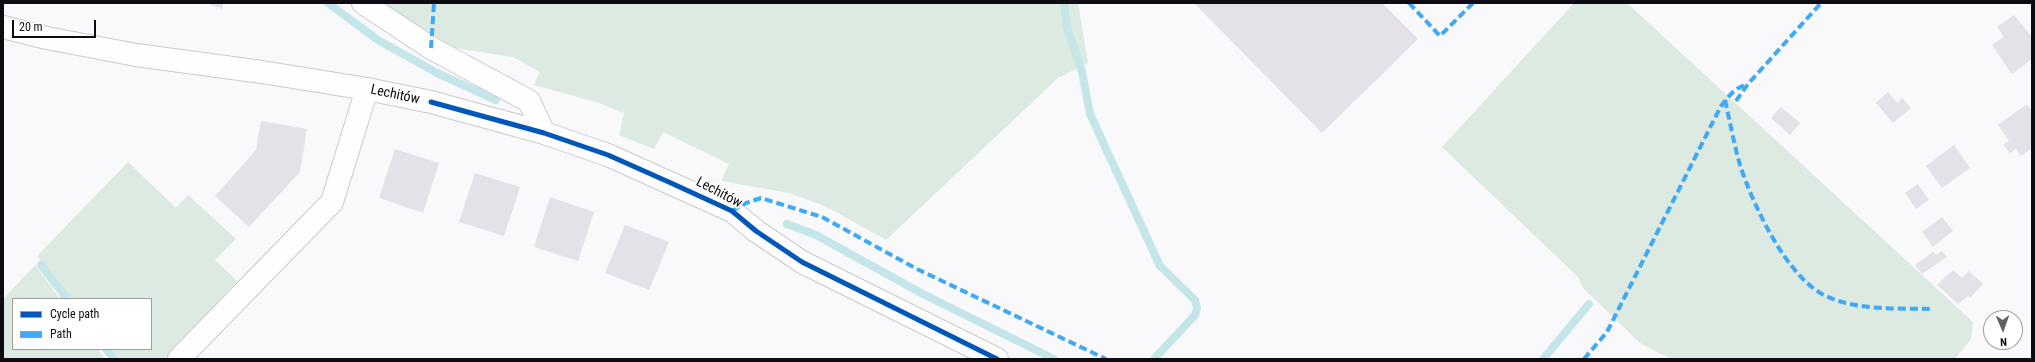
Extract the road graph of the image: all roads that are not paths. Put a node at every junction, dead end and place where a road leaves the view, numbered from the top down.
1 (363, 3) edge
2 (3, 27) edge
3 (367, 88) junction
4 (544, 133) junction
5 (179, 359) edge
6 (997, 359) edge

1 - 4 street
2 - 3 street, Lechitów
3 - 4 street, Lechitów
3 - 5 street
4 - 6 street, Lechitów

